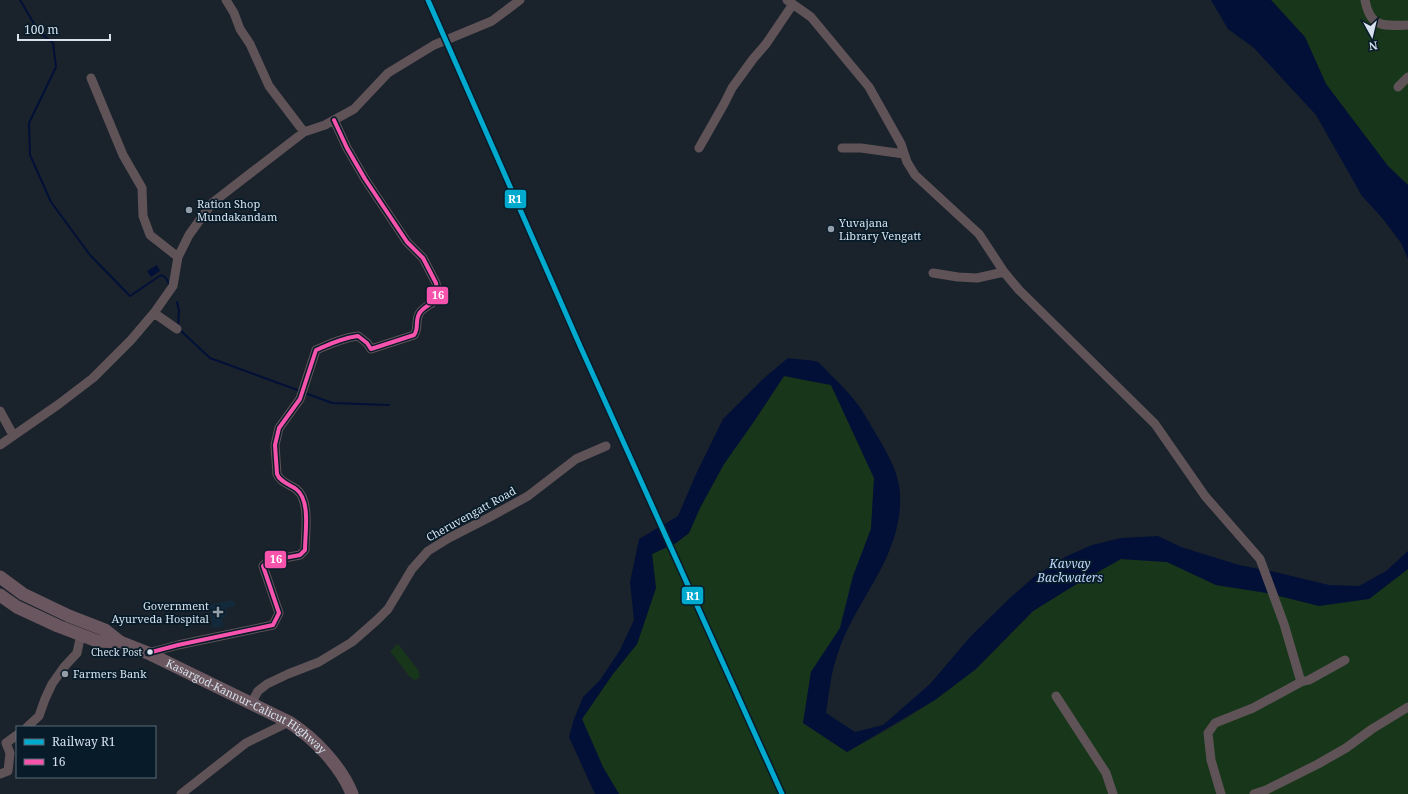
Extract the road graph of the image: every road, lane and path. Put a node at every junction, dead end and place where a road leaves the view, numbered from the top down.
1 (226, 0) edge
2 (520, 0) edge
3 (1364, 0) edge
4 (790, 2) edge
5 (1408, 25) edge
6 (1408, 77) edge
7 (91, 78) dead end
8 (1398, 87) dead end
9 (334, 120) junction
10 (304, 132) junction
11 (699, 148) dead end
12 (842, 148) dead end
13 (904, 154) junction
14 (178, 257) junction
15 (1004, 272) junction
16 (933, 273) dead end
17 (154, 313) junction
18 (178, 329) dead end
19 (0, 411) edge
20 (13, 435) junction
21 (0, 444) edge
22 (606, 446) dead end
23 (0, 577) edge
24 (0, 595) edge
25 (81, 634) junction
26 (120, 642) junction
27 (148, 653) junction
28 (1345, 660) dead end
29 (1301, 682) junction
30 (1056, 696) dead end
31 (251, 704) junction
32 (1408, 707) edge
33 (289, 722) junction
34 (28, 726) edge
35 (16, 736) edge
36 (0, 774) edge
37 (181, 794) edge
38 (352, 794) edge
39 (1112, 794) edge
40 (1221, 794) edge
41 (1254, 794) edge

1 - 10 street
2 - 9 street
3 - 5 street
4 - 11 street
4 - 13 street
6 - 8 street
7 - 14 street
9 - 10 street
9 - 27 street
10 - 14 street
12 - 13 street
13 - 15 street
14 - 17 street
15 - 16 street
15 - 29 street
17 - 18 street
17 - 20 street
19 - 20 street
20 - 21 street
22 - 31 street, Cheruvengatt Road
23 - 26 highway, Kasargod-Kannur-Calicut Highway
24 - 25 highway, Kasargod-Kannur-Calicut Highway
25 - 26 highway, Kasargod-Kannur-Calicut Highway
25 - 34 street
26 - 27 highway, Kasargod-Kannur-Calicut Highway
27 - 31 highway, Kasargod-Kannur-Calicut Highway
28 - 29 street
29 - 40 street
30 - 39 street
31 - 33 highway, Kasargod-Kannur-Calicut Highway
32 - 41 street
33 - 37 street
33 - 38 highway, Kasargod-Kannur-Calicut Highway
35 - 36 street

